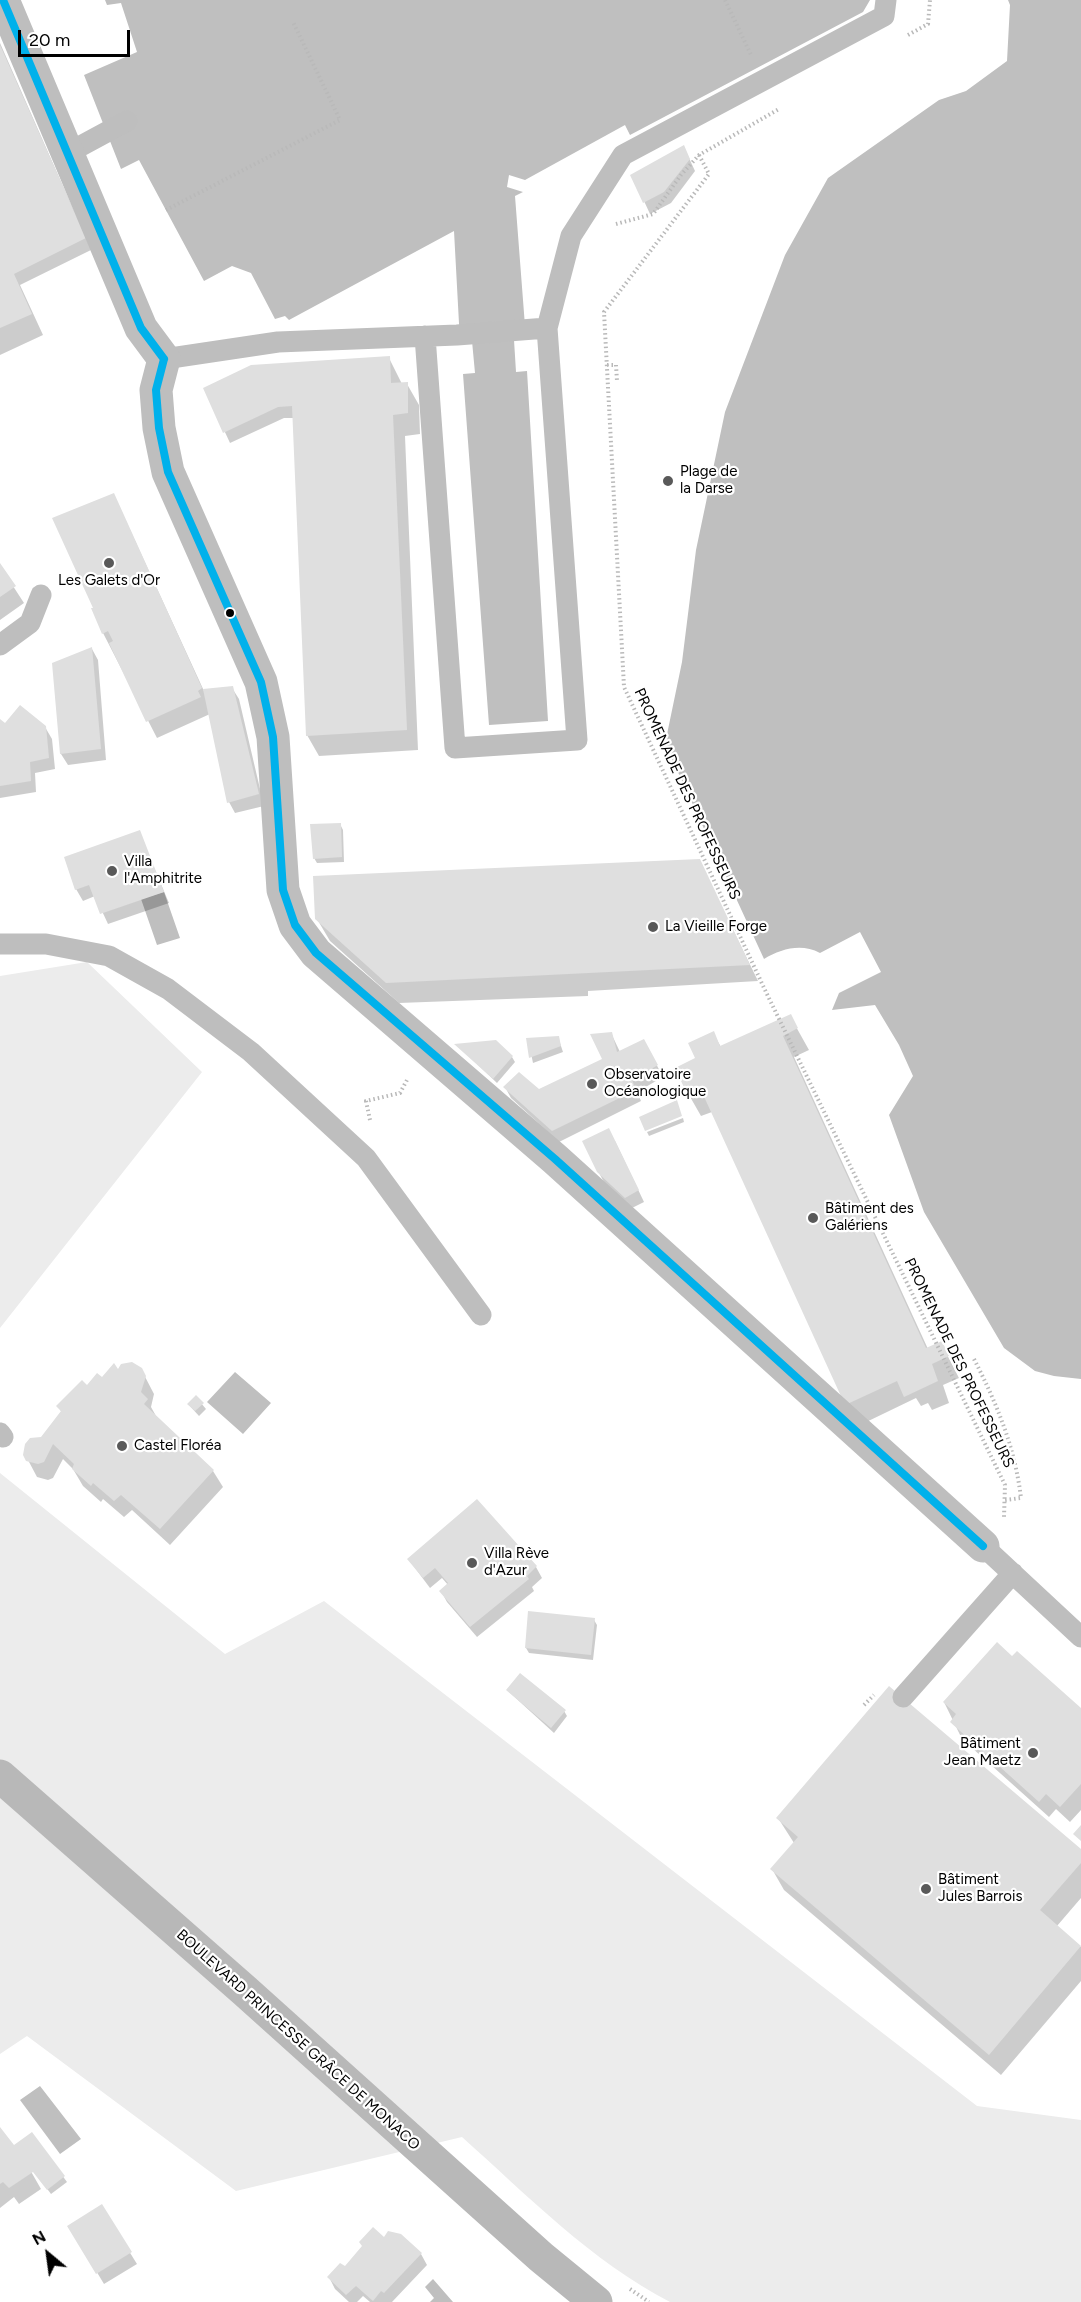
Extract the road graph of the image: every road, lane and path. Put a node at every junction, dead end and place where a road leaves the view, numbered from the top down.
1 (3, 0) edge
2 (725, 0) edge
3 (886, 0) edge
4 (293, 22) dead end
5 (752, 57) dead end
6 (127, 121) dead end
7 (66, 154) junction
8 (166, 210) dead end
9 (653, 214) dead end
10 (538, 329) junction
11 (425, 336) junction
12 (164, 359) junction
13 (607, 365) junction
14 (617, 381) dead end
15 (41, 595) dead end
16 (0, 645) edge
17 (0, 944) edge
18 (400, 1073) dead end
19 (366, 1158) junction
20 (481, 1315) dead end
21 (974, 1359) dead end
22 (1005, 1500) junction
23 (994, 1537) junction
24 (1013, 1574) junction
25 (1081, 1637) edge
26 (903, 1697) dead end
27 (0, 1776) edge
28 (596, 2302) edge

1 - 7 street
2 - 5 path
3 - 10 lane
4 - 8 path
6 - 7 lane
7 - 12 street
9 - 13 path, PROMENADE DES PROFESSEURS
10 - 11 lane
10 - 11 lane
11 - 12 lane
12 - 23 street
13 - 14 path
13 - 22 path, PROMENADE DES PROFESSEURS
15 - 16 lane
17 - 19 lane
18 - 19 path
19 - 20 lane
21 - 22 path
22 - 23 path, PROMENADE DES PROFESSEURS
23 - 24 lane
24 - 25 lane
24 - 26 lane
27 - 28 main road, BOULEVARD PRINCESSE GRÂCE DE MONACO

